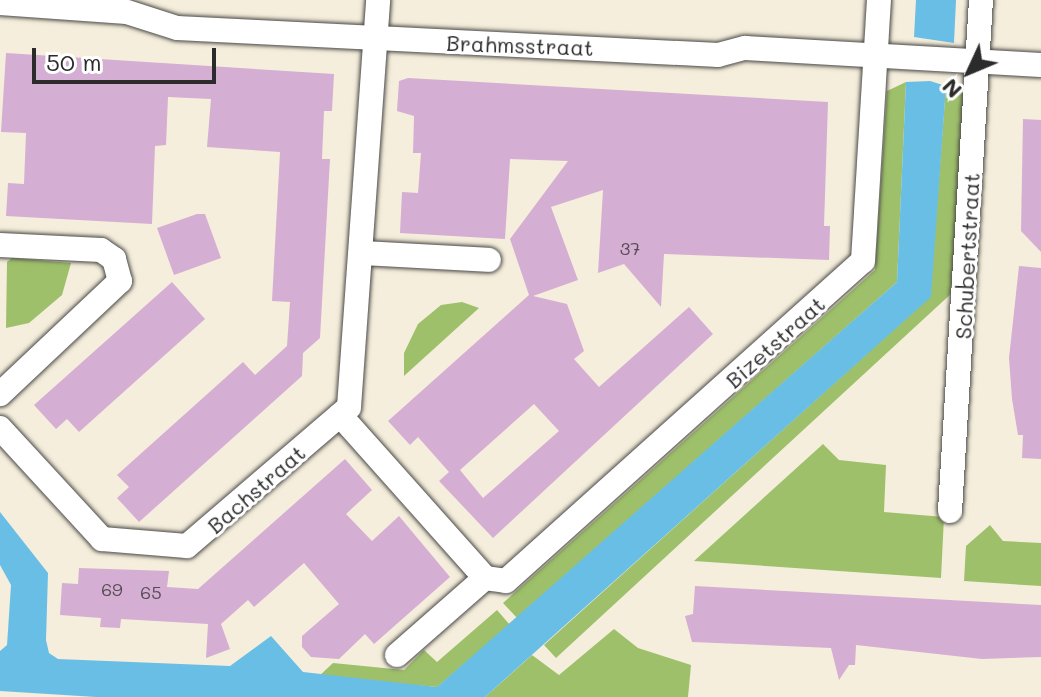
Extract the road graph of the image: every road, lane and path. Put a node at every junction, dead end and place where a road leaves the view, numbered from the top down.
1 (378, 0) edge
2 (879, 0) edge
3 (981, 0) edge
4 (0, 3) edge
5 (376, 39) junction
6 (876, 56) junction
7 (977, 62) junction
8 (1041, 65) edge
9 (0, 245) edge
10 (361, 253) junction
11 (489, 260) dead end
12 (1, 392) edge
13 (340, 415) junction
14 (0, 428) edge
15 (950, 511) dead end
16 (485, 578) junction
17 (397, 655) dead end

1 - 5 street, Bachstraat
2 - 6 street, Bizetstraat
3 - 7 street, Schubertstraat
4 - 5 street, Brahmsstraat
5 - 6 street, Brahmsstraat
5 - 10 street, Bachstraat
6 - 7 street, Brahmsstraat
6 - 16 street, Bizetstraat
7 - 8 street, Brahmsstraat
7 - 15 street, Schubertstraat
9 - 12 street
10 - 11 street
10 - 13 street, Bachstraat
13 - 14 street, Bachstraat
13 - 16 street
16 - 17 street, Bizetstraat

